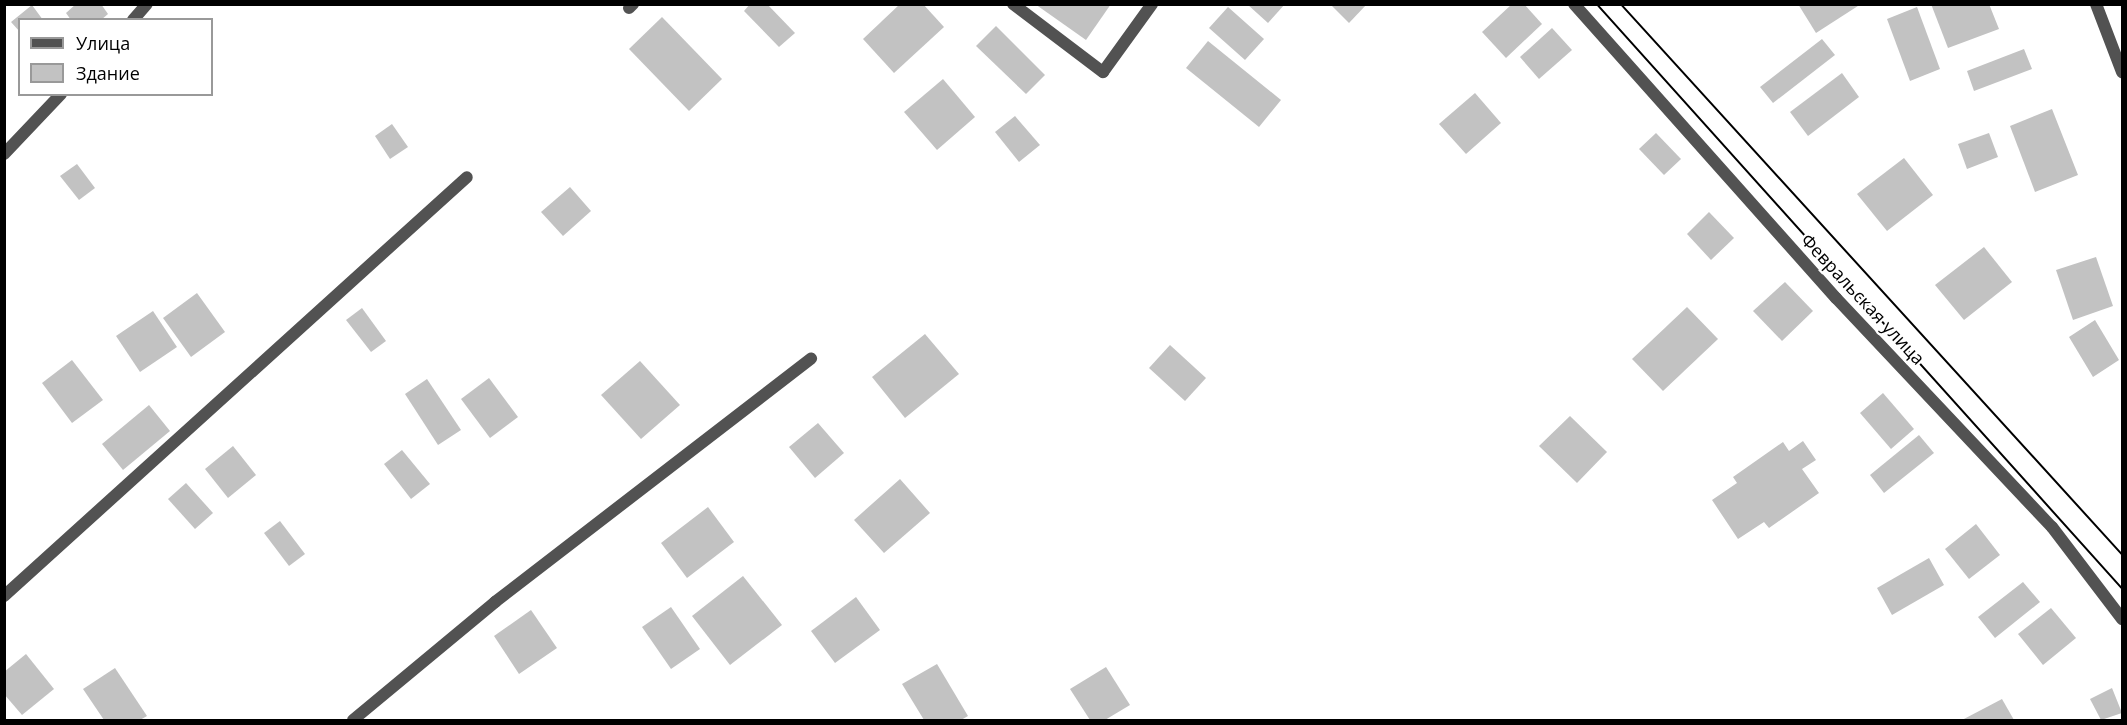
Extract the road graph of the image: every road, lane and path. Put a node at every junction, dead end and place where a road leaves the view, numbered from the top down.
1 (147, 4) edge
2 (1013, 4) edge
3 (1152, 4) edge
4 (1574, 4) edge
5 (2096, 4) edge
6 (134, 18) edge
7 (2122, 72) edge
8 (59, 96) edge
9 (4, 154) edge
10 (467, 177) dead end
11 (811, 359) dead end
12 (4, 596) edge
13 (2122, 619) edge
14 (353, 720) edge

1 - 6 street
2 - 3 street
4 - 13 street, Февральская улица
5 - 7 street
8 - 9 street
10 - 12 street
11 - 14 street

